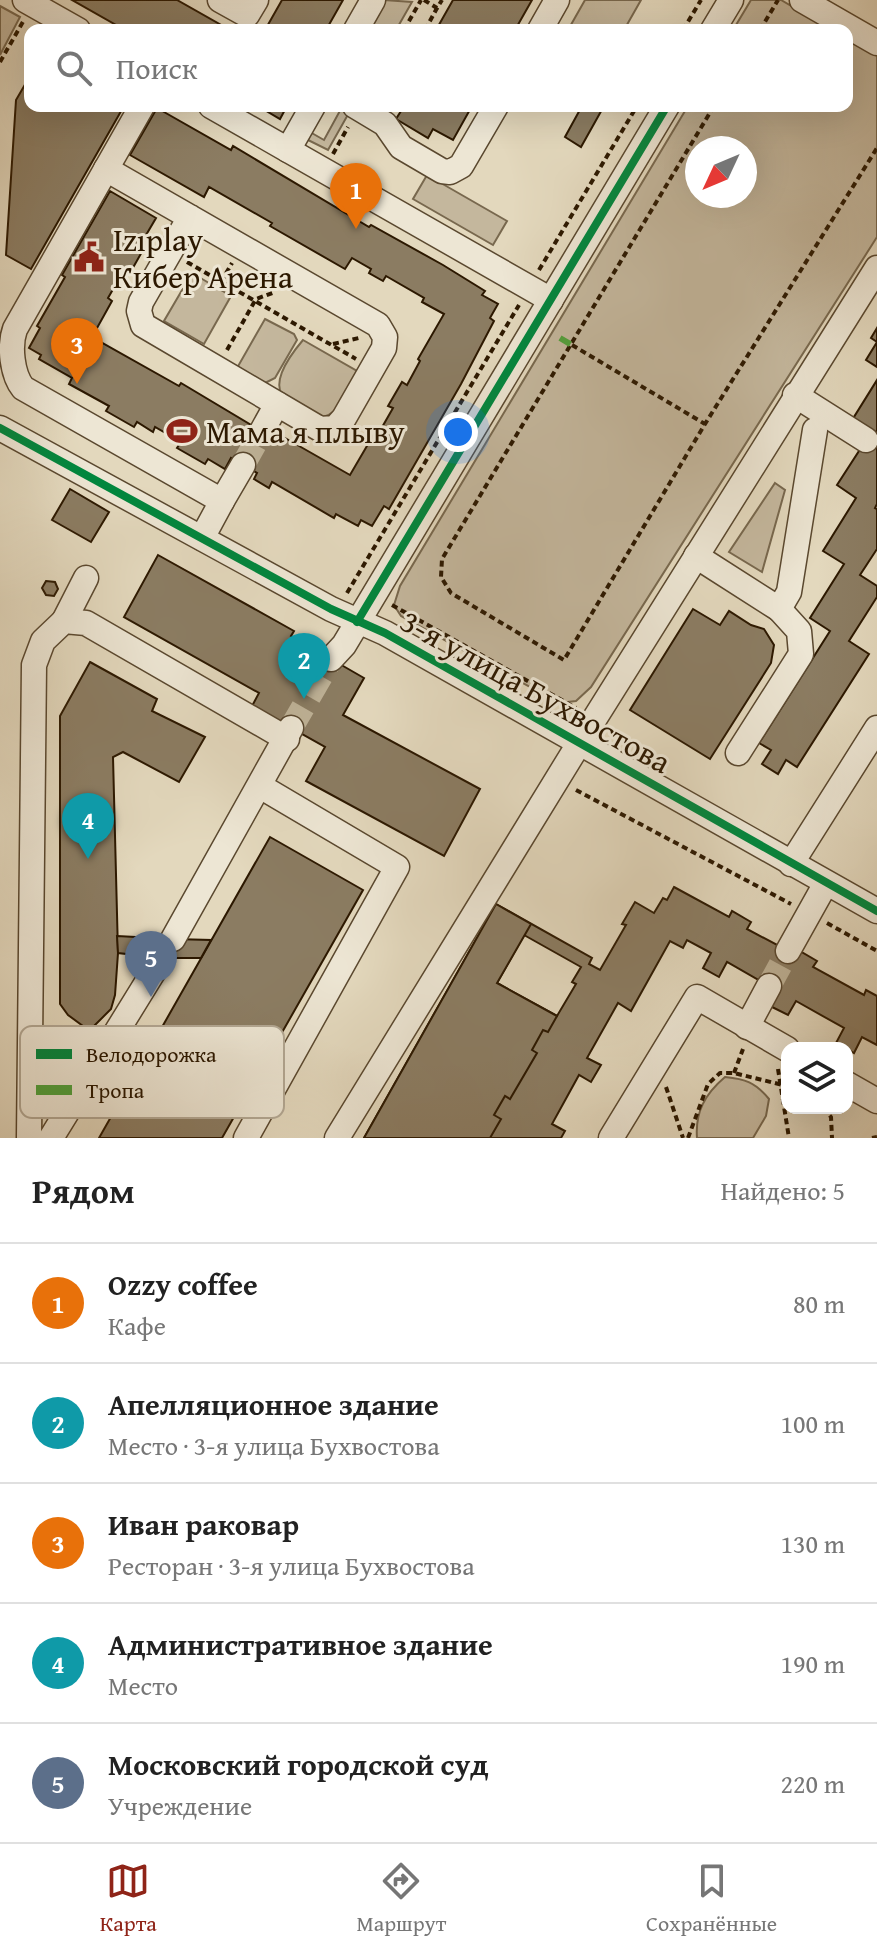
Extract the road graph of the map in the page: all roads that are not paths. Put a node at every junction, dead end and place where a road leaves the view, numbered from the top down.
1 (220, 0) edge
2 (256, 0) edge
3 (373, 0) edge
4 (557, 0) edge
5 (731, 0) edge
6 (802, 0) edge
7 (31, 1) edge
8 (68, 24) edge
9 (359, 24) edge
10 (543, 24) edge
11 (717, 24) edge
12 (844, 24) edge
13 (853, 29) edge
14 (877, 43) edge
15 (139, 112) edge
16 (222, 112) edge
17 (310, 112) edge
18 (365, 112) edge
19 (492, 112) edge
20 (663, 112) edge
21 (288, 150) junction
22 (106, 169) junction
23 (190, 217) junction
24 (877, 268) edge
25 (551, 300) junction
26 (795, 395) junction
27 (277, 404) junction
28 (0, 428) edge
29 (815, 430) dead end
30 (262, 431) tunnel mouth
31 (866, 440) dead end
32 (243, 465) tunnel mouth
33 (222, 501) junction
34 (202, 538) junction
35 (696, 556) junction
36 (86, 578) dead end
37 (779, 609) junction
38 (64, 621) junction
39 (357, 622) junction
40 (331, 659) tunnel mouth
41 (877, 728) edge
42 (580, 742) junction
43 (738, 753) dead end
44 (260, 786) junction
45 (791, 864) junction
46 (826, 883) junction
47 (877, 911) edge
48 (788, 951) tunnel mouth
49 (769, 986) tunnel mouth
50 (30, 1026) edge
51 (120, 1026) edge
52 (749, 1028) junction
53 (780, 1046) edge
54 (284, 1070) edge
55 (853, 1087) edge
56 (877, 1101) edge
57 (29, 1118) edge
58 (63, 1118) edge
59 (257, 1118) edge
60 (29, 1138) edge
61 (51, 1138) edge
62 (246, 1138) edge
63 (337, 1138) edge
64 (611, 1138) edge

1 - 2 street
3 - 9 street
4 - 10 street
5 - 11 street
6 - 12 street
7 - 8 street
13 - 14 street
15 - 22 street
16 - 21 street
17 - 21 street
18 - 19 street
20 - 25 street
21 - 25 street
22 - 23 street
22 - 33 street
23 - 27 street
23 - 27 street
24 - 26 street
25 - 39 street
26 - 31 street
26 - 35 street
27 - 30 street
28 - 34 street, 3-я улица Бухвостова
29 - 37 street
32 - 33 street
33 - 34 street
34 - 39 street, 3-я улица Бухвостова
35 - 37 street
35 - 42 street
36 - 38 street
37 - 43 street
38 - 44 street
38 - 50 street
39 - 40 street
39 - 42 street, 3-я улица Бухвостова
41 - 45 street
42 - 45 street, 3-я улица Бухвостова
42 - 63 street
44 - 51 street
44 - 54 street
45 - 46 street, 3-я улица Бухвостова
46 - 47 street, 3-я улица Бухвостова
46 - 48 street
49 - 52 street
52 - 53 street
52 - 64 street
55 - 56 street
57 - 60 street
58 - 61 street
59 - 62 street

